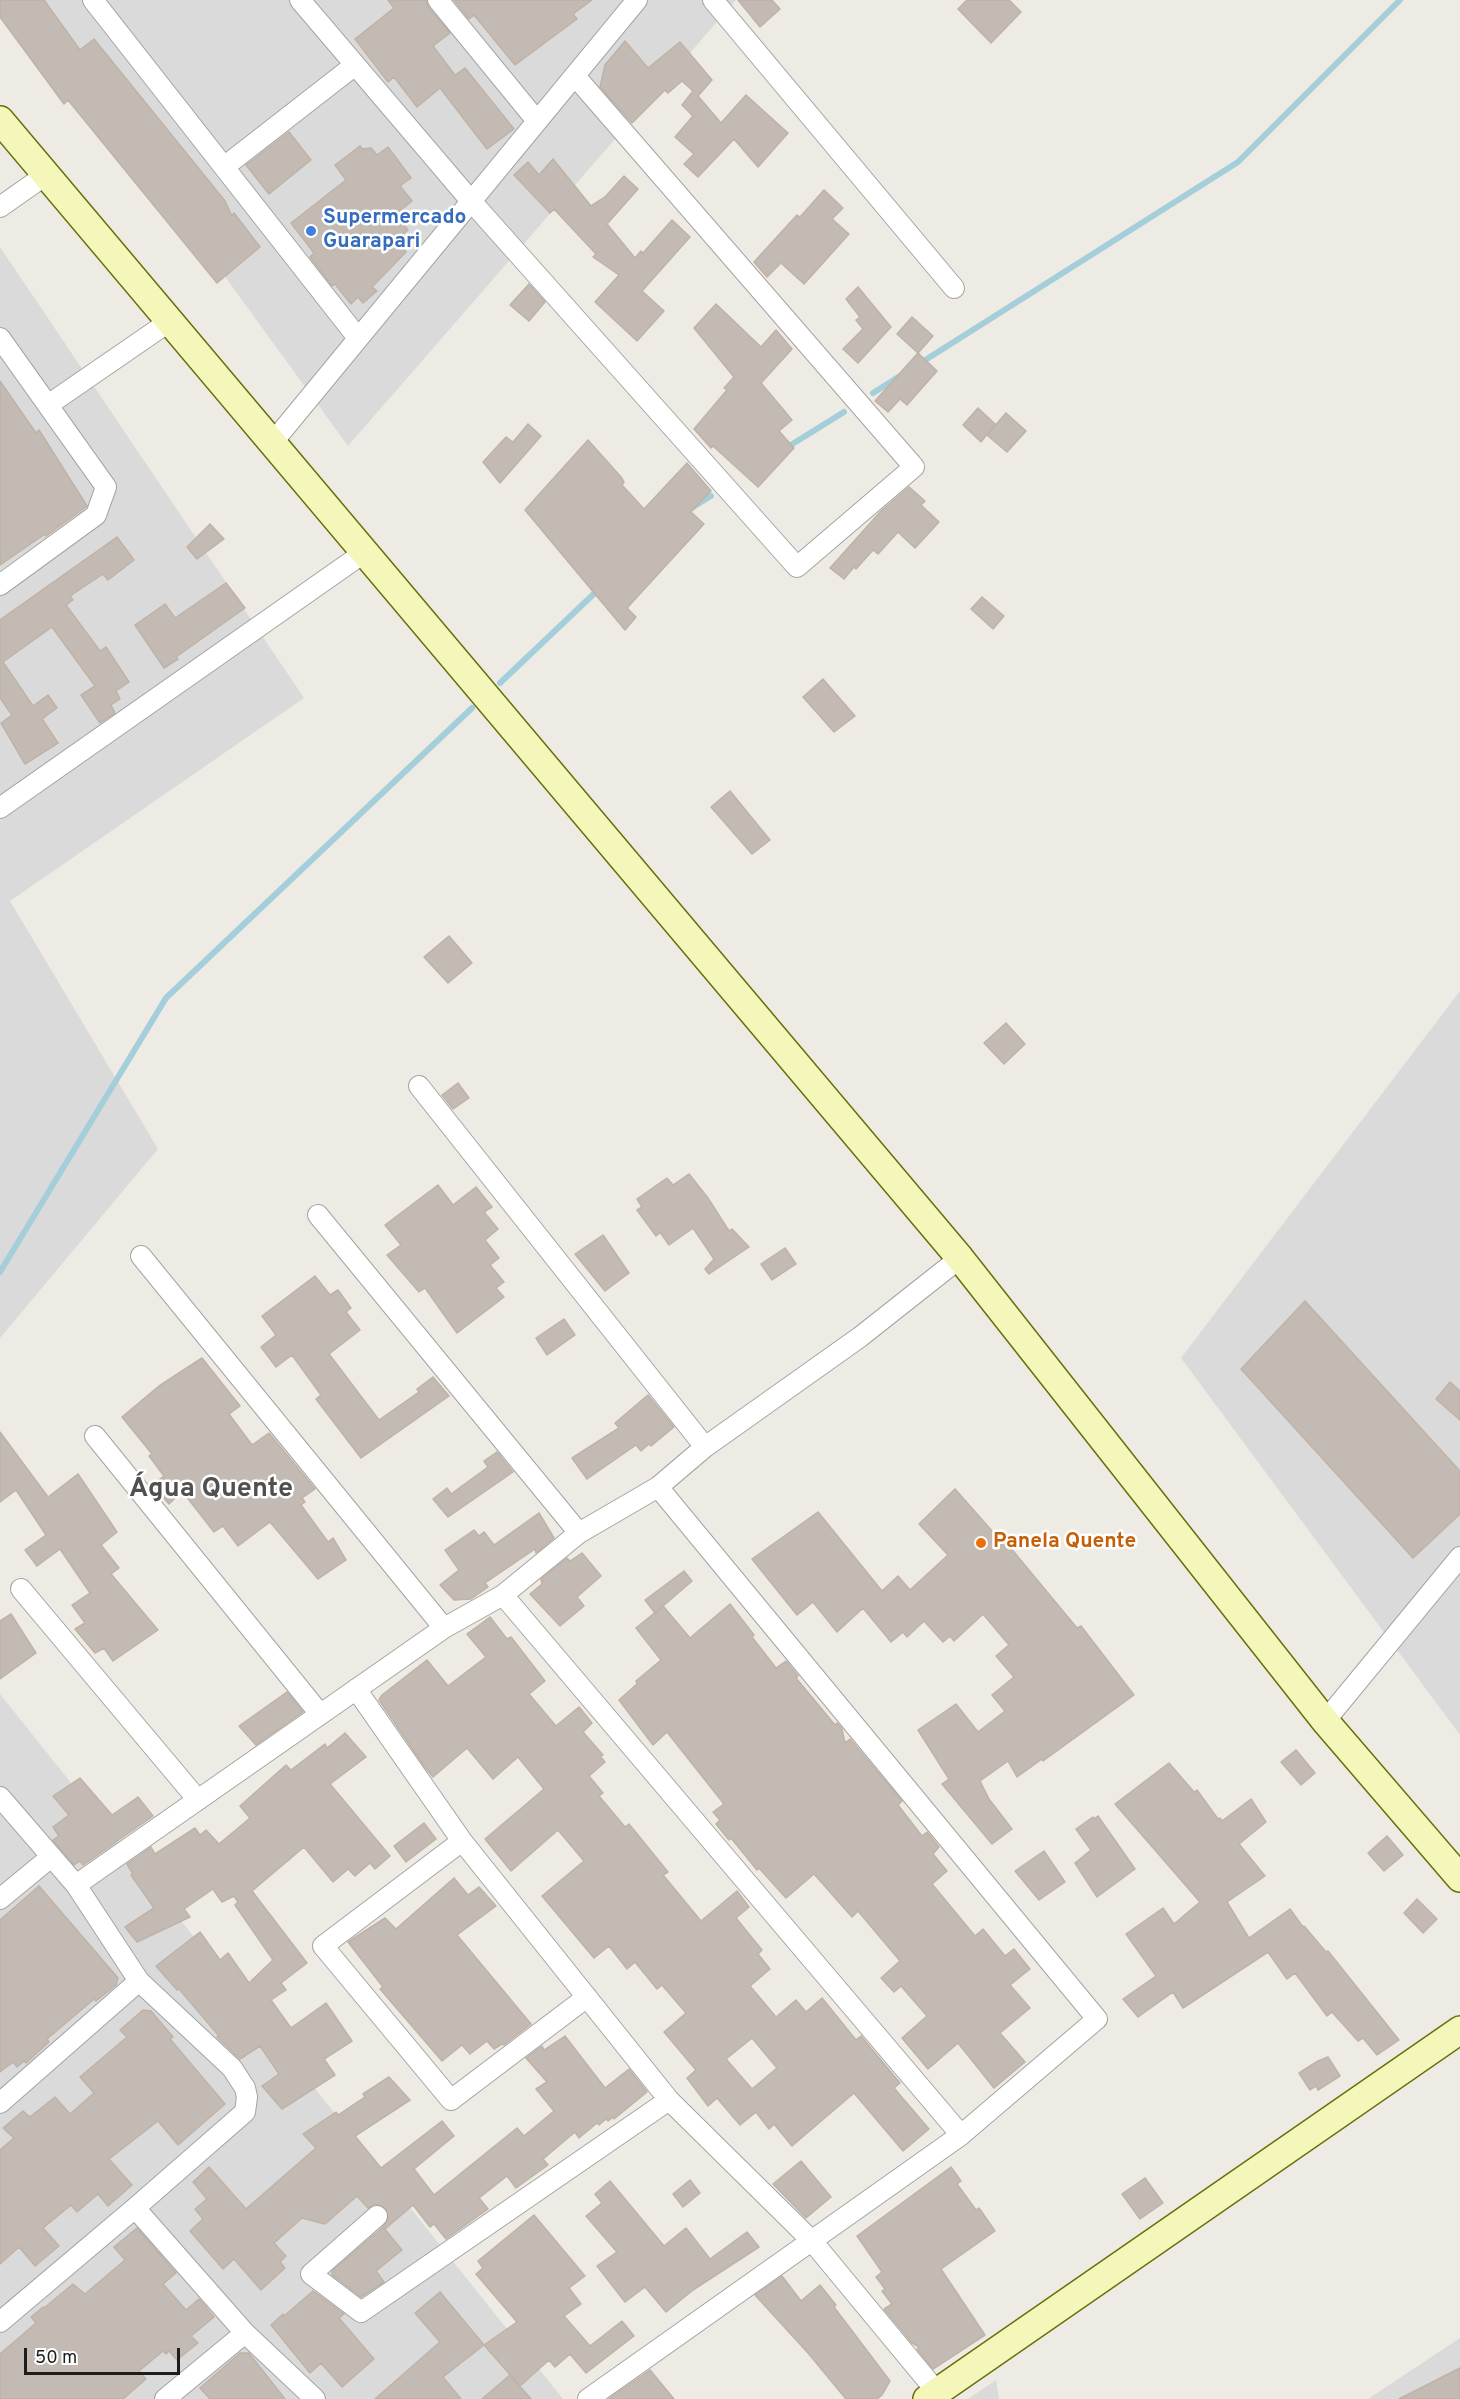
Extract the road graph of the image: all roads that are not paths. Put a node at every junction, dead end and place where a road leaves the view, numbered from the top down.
1 (93, 0) edge
2 (300, 0) edge
3 (438, 0) edge
4 (637, 0) edge
5 (713, 0) edge
6 (355, 65) junction
7 (575, 76) junction
8 (0, 120) edge
9 (537, 121) junction
10 (224, 167) junction
11 (46, 174) junction
12 (471, 201) junction
13 (0, 207) edge
14 (954, 288) dead end
15 (170, 321) junction
16 (0, 338) edge
17 (358, 338) junction
18 (48, 405) junction
19 (273, 442) junction
20 (365, 552) junction
21 (0, 585) edge
22 (0, 808) edge
23 (419, 1086) dead end
24 (318, 1215) dead end
25 (141, 1256) dead end
26 (960, 1258) junction
27 (95, 1436) dead end
28 (705, 1447) junction
29 (658, 1487) junction
30 (579, 1533) junction
31 (1460, 1557) edge
32 (21, 1589) dead end
33 (503, 1595) junction
34 (444, 1628) junction
35 (356, 1689) junction
36 (320, 1714) junction
37 (1325, 1721) junction
38 (0, 1797) edge
39 (198, 1800) junction
40 (462, 1841) junction
41 (51, 1857) junction
42 (1460, 1878) edge
43 (76, 1886) junction
44 (0, 1899) edge
45 (139, 1981) junction
46 (587, 1997) junction
47 (1460, 2030) edge
48 (669, 2100) junction
49 (0, 2103) edge
50 (961, 2135) junction
51 (135, 2208) junction
52 (377, 2216) dead end
53 (812, 2241) junction
54 (0, 2322) edge
55 (245, 2333) junction
56 (932, 2396) edge
57 (165, 2399) edge
58 (315, 2399) edge
59 (588, 2399) edge

1 - 10 street
2 - 6 street
3 - 9 street
4 - 7 street
5 - 14 street
6 - 10 street
6 - 12 street
7 - 9 street
7 - 12 street
8 - 11 main road
9 - 12 street
10 - 17 street
11 - 13 street
11 - 15 main road
12 - 17 street
15 - 18 street
15 - 19 main road
16 - 18 street
17 - 19 street
18 - 21 street
19 - 20 main road
20 - 22 street
20 - 26 main road
23 - 28 street
24 - 30 street
25 - 34 street
26 - 28 street
26 - 37 main road
27 - 36 street
28 - 29 street
29 - 30 street
29 - 50 street
30 - 33 street
31 - 37 street
32 - 39 street
33 - 34 street
33 - 50 street
34 - 35 street
35 - 36 street
35 - 40 street
36 - 39 street
37 - 42 main road
38 - 41 street
39 - 43 street
40 - 46 street
40 - 46 street
41 - 43 street
41 - 44 street
43 - 45 street
45 - 49 street
45 - 51 street
46 - 48 street
47 - 56 main road
48 - 52 street
48 - 53 street
50 - 53 street
51 - 54 street
51 - 55 street
53 - 56 street
53 - 59 street
55 - 57 street
55 - 58 street

